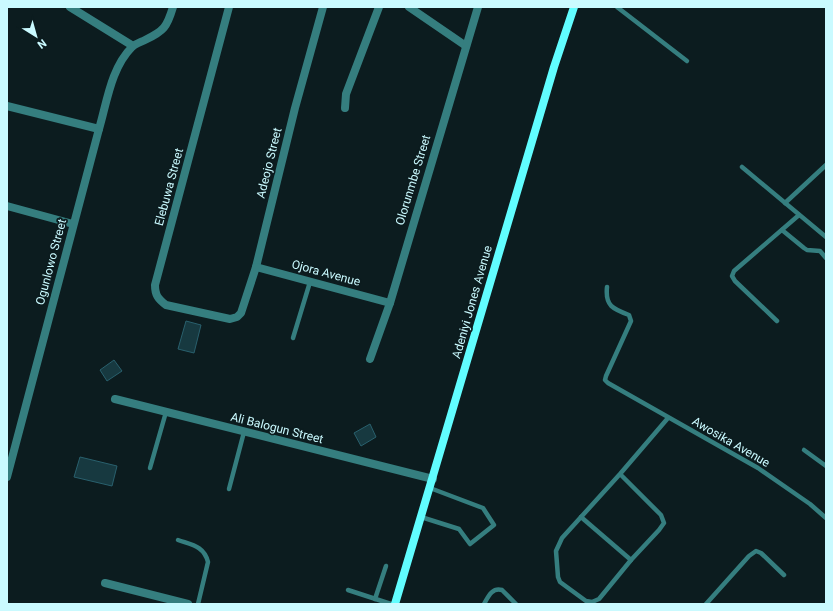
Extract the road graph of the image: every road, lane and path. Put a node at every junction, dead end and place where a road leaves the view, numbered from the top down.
1 (70, 7) edge
2 (173, 7) edge
3 (229, 7) edge
4 (323, 7) edge
5 (379, 7) edge
6 (409, 7) edge
7 (478, 7) edge
8 (574, 7) edge
9 (617, 7) edge
10 (132, 46) junction
11 (466, 46) junction
12 (687, 61) dead end
13 (7, 106) edge
14 (345, 108) dead end
15 (99, 129) junction
16 (826, 165) edge
17 (742, 167) dead end
18 (785, 203) junction
19 (7, 206) edge
20 (799, 215) junction
21 (73, 224) junction
22 (782, 230) junction
23 (826, 237) edge
24 (826, 258) edge
25 (256, 267) junction
26 (310, 282) junction
27 (607, 287) dead end
28 (390, 302) junction
29 (230, 318) joint
30 (777, 321) dead end
31 (293, 338) dead end
32 (370, 360) dead end
33 (115, 399) dead end
34 (166, 412) junction
35 (668, 418) junction
36 (244, 432) junction
37 (804, 450) dead end
38 (826, 466) edge
39 (150, 468) dead end
40 (620, 474) junction
41 (7, 477) edge
42 (433, 479) junction
43 (229, 488) dead end
44 (430, 488) junction
45 (421, 516) junction
46 (581, 518) junction
47 (826, 518) edge
48 (178, 540) dead end
49 (631, 560) junction
50 (386, 566) dead end
51 (784, 575) dead end
52 (104, 583) dead end
53 (348, 590) dead end
54 (375, 599) junction
55 (188, 604) edge
56 (198, 604) edge
57 (391, 604) edge
58 (395, 604) edge
59 (484, 604) edge
60 (516, 604) edge
61 (706, 604) edge

1 - 10 street
2 - 10 street
3 - 29 street, Elebuwa Street
4 - 25 street, Adeojo Street
5 - 14 street
6 - 11 street
7 - 11 street, Olorunmbe Street
8 - 42 street, Adeniyi Jones Avenue
9 - 12 lane
10 - 15 street, Ogunlowo Street
11 - 28 street, Olorunmbe Street
13 - 15 street
15 - 21 street, Ogunlowo Street
16 - 18 lane
17 - 18 lane
18 - 20 lane
19 - 21 street
20 - 22 lane
20 - 23 lane
21 - 41 street, Ogunlowo Street
22 - 24 lane
22 - 30 lane
25 - 26 street, Ojora Avenue
25 - 29 street, Adeojo Street
26 - 28 street, Ojora Avenue
26 - 31 lane
27 - 35 lane, Awosika Avenue
28 - 32 street, Olorunmbe Street
33 - 34 street, Ali Balogun Street
34 - 36 street, Ali Balogun Street
34 - 39 lane
35 - 40 lane
35 - 47 lane, Awosika Avenue
36 - 42 street, Ali Balogun Street
36 - 43 lane
37 - 38 lane
40 - 46 lane
40 - 49 lane
42 - 44 street, Adeniyi Jones Avenue
44 - 45 street, Adeniyi Jones Avenue
44 - 45 lane
45 - 58 street, Adeniyi Jones Avenue
46 - 49 lane
46 - 49 lane
48 - 56 lane
50 - 54 lane
51 - 61 lane
52 - 55 street
53 - 54 lane
54 - 57 lane
59 - 60 lane

